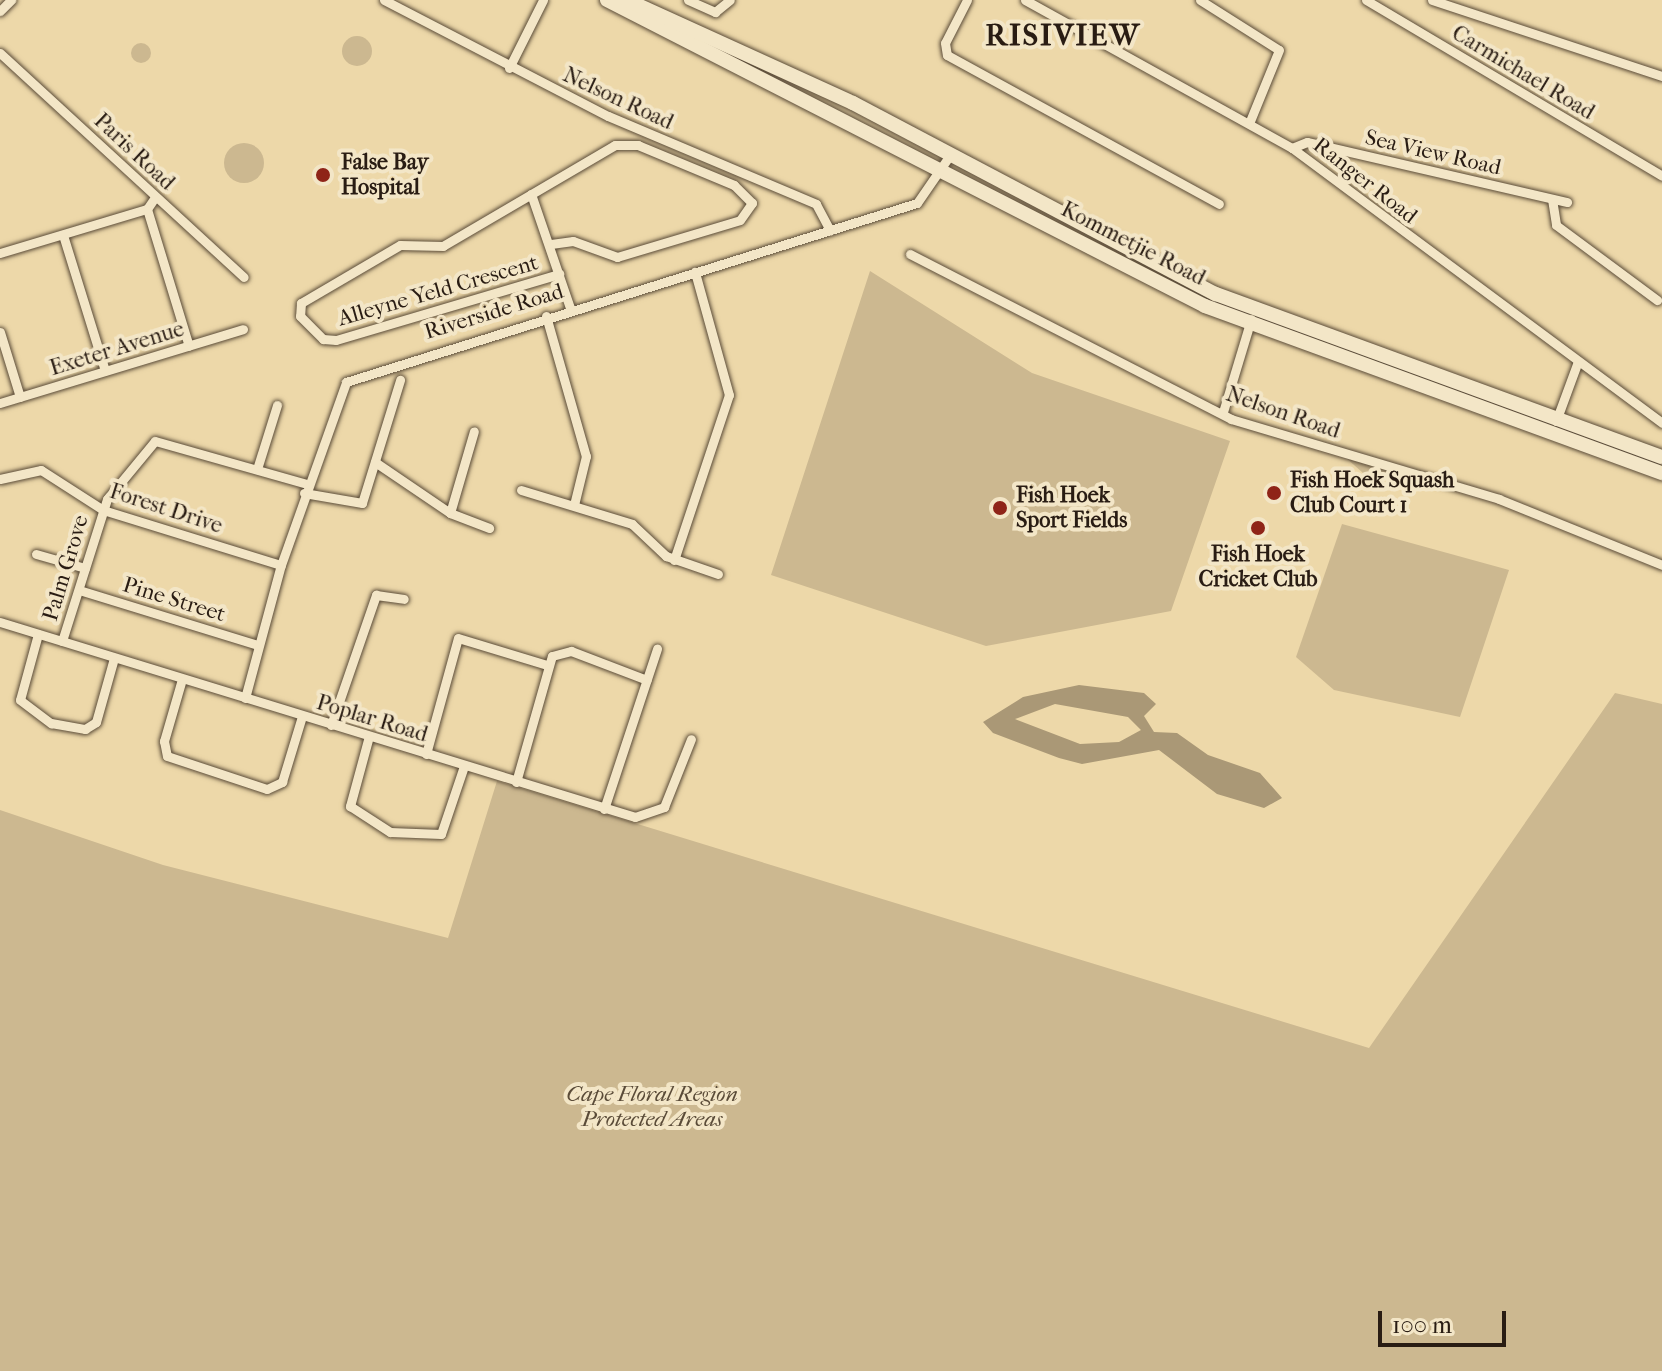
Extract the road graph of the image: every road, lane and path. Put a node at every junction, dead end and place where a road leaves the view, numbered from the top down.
1 (11, 0) edge
2 (384, 0) edge
3 (543, 0) edge
4 (607, 0) edge
5 (627, 0) edge
6 (688, 0) edge
7 (730, 0) edge
8 (967, 0) edge
9 (1025, 0) edge
10 (1200, 0) edge
11 (1366, 0) edge
12 (1432, 0) edge
13 (0, 11) edge
14 (0, 53) edge
15 (509, 68) junction
16 (1662, 76) edge
17 (1250, 121) junction
18 (1292, 148) junction
19 (950, 155) junction
20 (942, 170) junction
21 (1662, 176) edge
22 (531, 194) junction
23 (155, 197) junction
24 (1552, 199) junction
25 (1567, 202) dead end
26 (1219, 204) dead end
27 (147, 209) junction
28 (830, 230) junction
29 (63, 235) junction
30 (551, 244) junction
31 (0, 252) edge
32 (910, 254) dead end
33 (695, 272) junction
34 (559, 274) junction
35 (244, 277) dead end
36 (1657, 300) dead end
37 (570, 308) junction
38 (546, 316) junction
39 (1251, 318) junction
40 (243, 329) dead end
41 (0, 332) edge
42 (189, 346) junction
43 (1577, 364) junction
44 (105, 371) junction
45 (400, 380) dead end
46 (20, 397) junction
47 (0, 403) edge
48 (277, 405) dead end
49 (1223, 412) junction
50 (1662, 423) edge
51 (1554, 427) junction
52 (474, 431) dead end
53 (1662, 457) edge
54 (375, 462) junction
55 (257, 469) junction
56 (1662, 473) edge
57 (0, 479) edge
58 (306, 488) junction
59 (521, 490) dead end
60 (574, 505) junction
61 (103, 510) junction
62 (450, 513) junction
63 (489, 528) dead end
64 (36, 554) dead end
65 (674, 560) junction
66 (281, 565) junction
67 (1662, 565) edge
68 (85, 568) junction
69 (718, 574) dead end
70 (79, 590) junction
71 (404, 599) dead end
72 (0, 622) edge
73 (38, 634) junction
74 (62, 641) junction
75 (258, 645) junction
76 (657, 649) dead end
77 (114, 658) junction
78 (547, 665) junction
79 (182, 679) junction
80 (647, 680) junction
81 (245, 698) junction
82 (302, 716) junction
83 (331, 725) junction
84 (369, 736) junction
85 (691, 739) dead end
86 (426, 754) junction
87 (464, 766) junction
88 (516, 782) junction
89 (604, 809) junction

1 - 13 street
2 - 15 street, Nelson Road
3 - 15 street
4 - 20 main road, Kommetjie Road
5 - 19 main road, Kommetjie Road
6 - 7 street
8 - 26 street
9 - 17 street, Ranger Road
10 - 17 street
11 - 21 street, Carmichael Road
12 - 16 street
14 - 23 street, Paris Road
15 - 28 street, Nelson Road
17 - 18 street, Ranger Road
18 - 24 street, Sea View Road
18 - 43 street, Ranger Road
19 - 20 street, Riverside Road
19 - 39 main road, Kommetjie Road
20 - 28 street, Riverside Road
20 - 39 main road, Kommetjie Road
22 - 30 street
22 - 30 street, Alleyne Yeld Crescent
22 - 34 street, Alleyne Yeld Crescent
23 - 27 street
23 - 35 street, Paris Road
24 - 25 street, Sea View Road
24 - 36 street
27 - 29 street
27 - 42 street
28 - 33 street, Riverside Road
29 - 31 street
29 - 44 street
30 - 34 street
32 - 49 street, Nelson Road
33 - 37 street, Riverside Road
33 - 65 street
34 - 37 street
37 - 38 street, Riverside Road
38 - 58 street, Riverside Road
38 - 60 street
39 - 49 street
39 - 51 main road, Kommetjie Road
40 - 42 street, Exeter Avenue
41 - 46 street
42 - 44 street, Exeter Avenue
43 - 50 street, Ranger Road
43 - 51 street
44 - 46 street, Exeter Avenue
45 - 54 street
46 - 47 street, Exeter Avenue
48 - 55 street
49 - 67 street, Nelson Road
51 - 53 main road, Kommetjie Road
51 - 56 main road, Kommetjie Road
52 - 62 street
54 - 58 street, Palm Grove
54 - 62 street
55 - 58 street, Palm Grove
55 - 61 street, Palm Grove
57 - 61 street, Forest Drive
58 - 66 street, Riverside Road
59 - 60 street
60 - 65 street
61 - 66 street, Forest Drive
61 - 68 street, Palm Grove
62 - 63 street
64 - 68 street
65 - 69 street
66 - 75 street, Riverside Road
68 - 70 street, Palm Grove
70 - 74 street, Palm Grove
70 - 75 street, Pine Street
71 - 83 street
72 - 73 street, Poplar Road
73 - 74 street, Poplar Road
73 - 77 street
74 - 77 street, Poplar Road
75 - 81 street, Riverside Road
76 - 80 street
77 - 79 street, Poplar Road
78 - 80 street
78 - 86 street
78 - 88 street
79 - 81 street, Poplar Road
79 - 82 street
80 - 89 street
81 - 82 street, Poplar Road
82 - 83 street, Poplar Road
83 - 84 street, Poplar Road
84 - 86 street, Poplar Road
84 - 87 street
85 - 89 street, Poplar Road
86 - 87 street, Poplar Road
87 - 88 street, Poplar Road
88 - 89 street, Poplar Road

